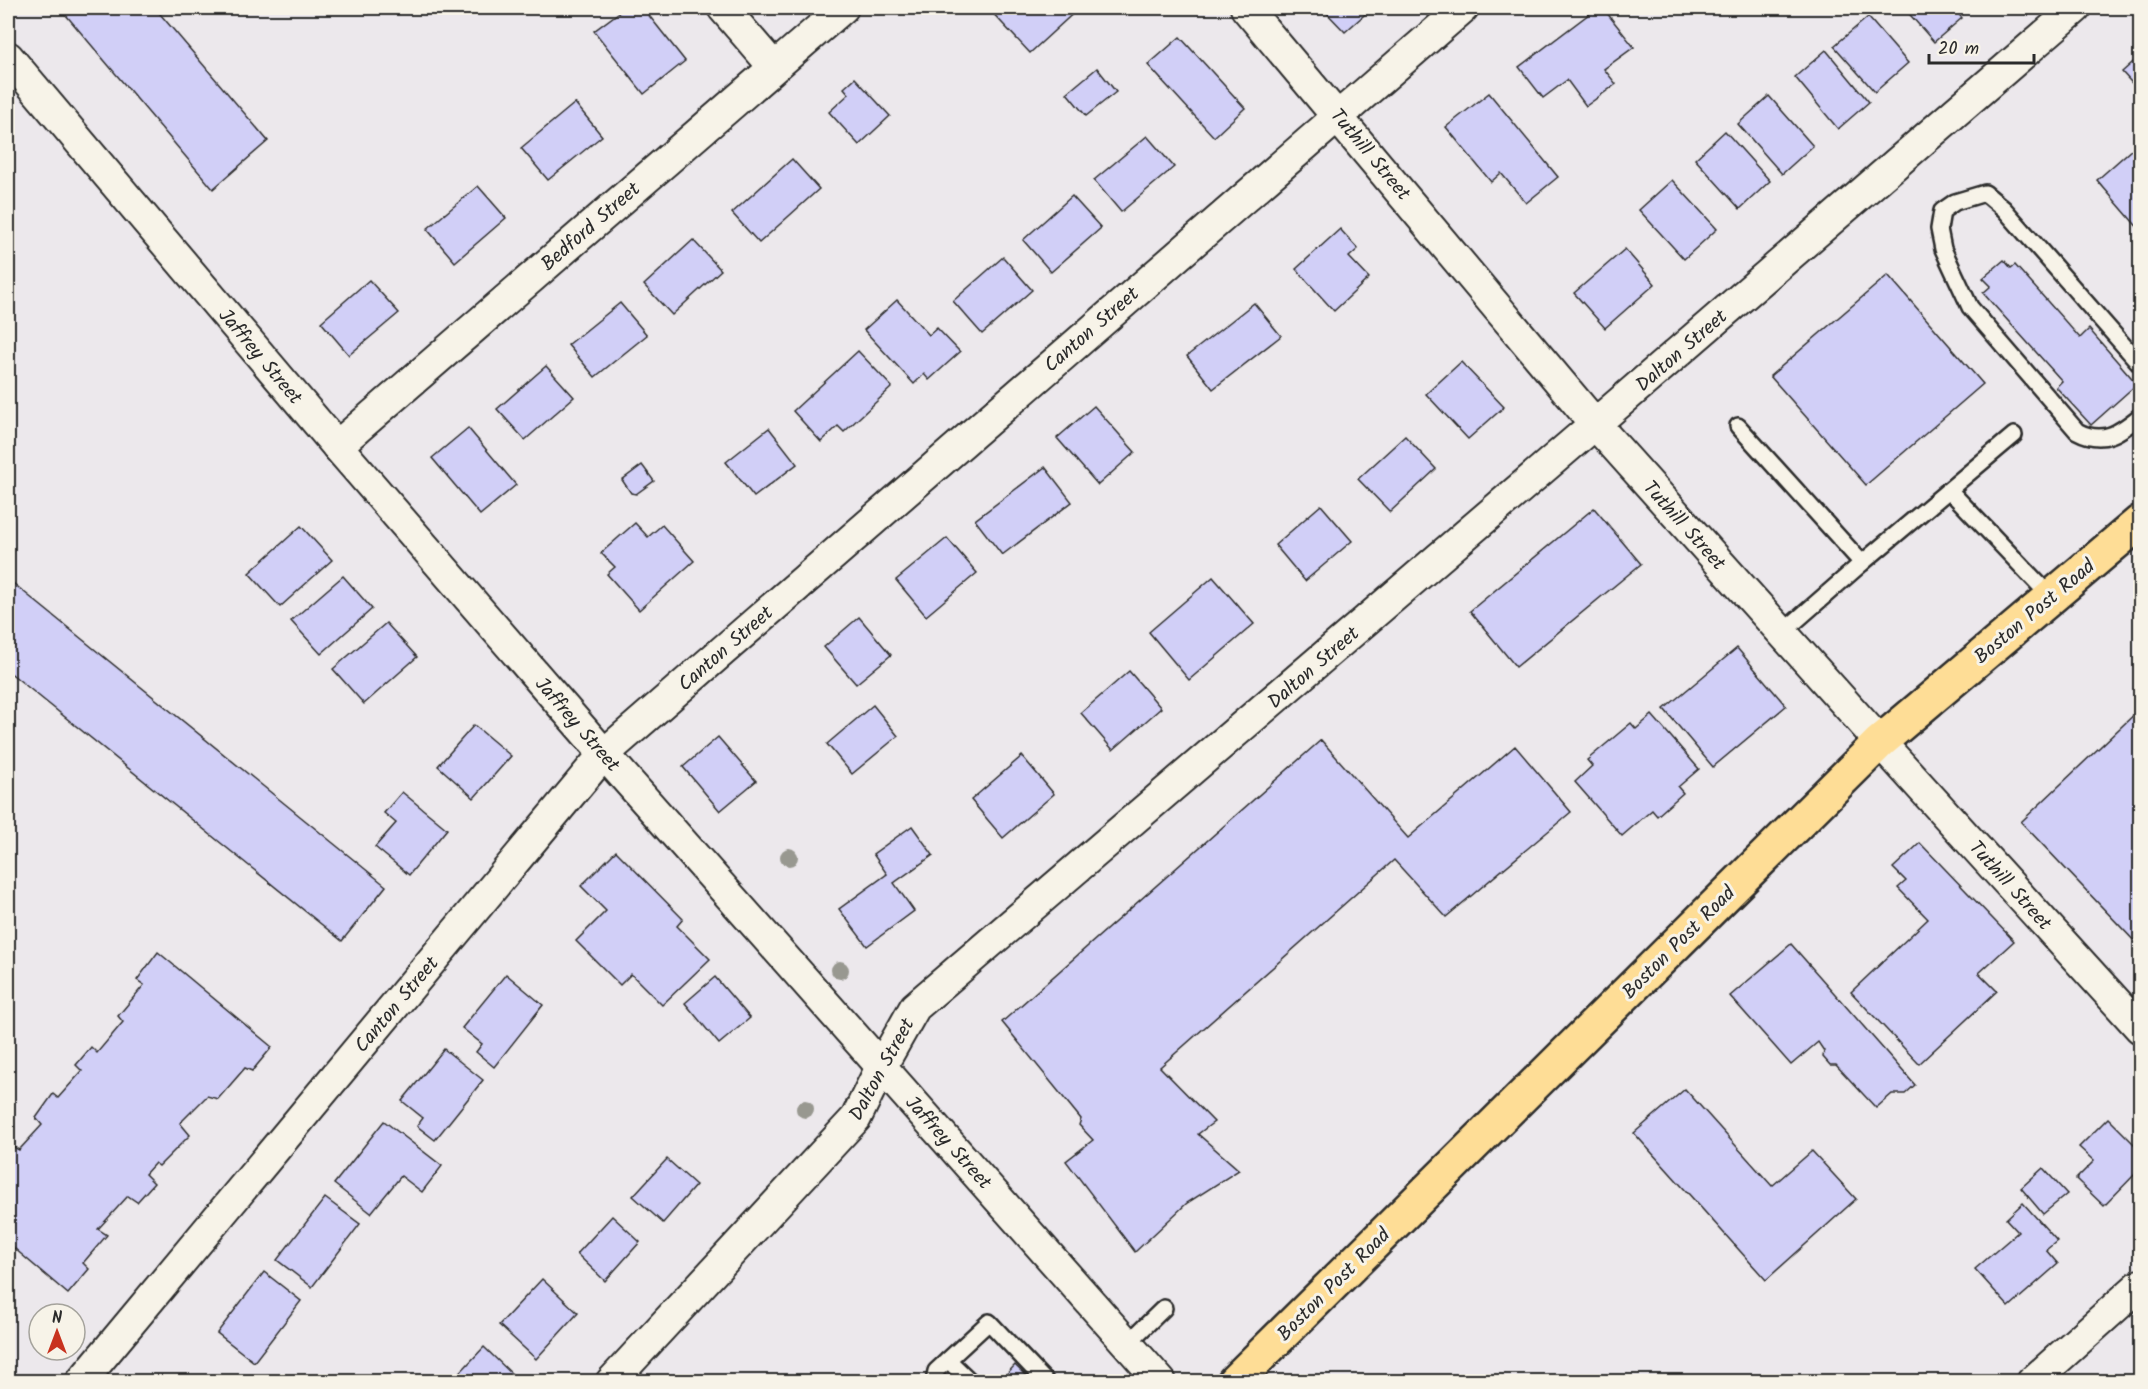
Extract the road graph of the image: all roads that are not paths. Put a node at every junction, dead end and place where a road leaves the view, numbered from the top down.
1 (723, 8) edge
2 (843, 8) edge
3 (1246, 8) edge
4 (1463, 8) edge
5 (2076, 8) edge
6 (8, 57) edge
7 (773, 66) junction
8 (1338, 115) junction
9 (2140, 364) edge
10 (2140, 416) edge
11 (1595, 424) junction
12 (1738, 426) dead end
13 (2014, 435) dead end
14 (337, 446) junction
15 (1949, 490) junction
16 (2140, 522) edge
17 (1862, 563) junction
18 (2051, 597) junction
19 (1782, 633) junction
20 (1880, 742) junction
21 (604, 754) junction
22 (2140, 1028) edge
23 (881, 1067) junction
24 (2140, 1284) edge
25 (1164, 1308) dead end
26 (1128, 1343) junction
27 (948, 1360) junction
28 (938, 1378) edge
29 (81, 1382) edge
30 (611, 1382) edge
31 (971, 1382) edge
32 (1046, 1382) edge
33 (1161, 1382) edge
34 (1234, 1382) edge
35 (2032, 1382) edge

1 - 7 street
2 - 7 street, Bedford Street
3 - 8 street, Tuthill Street
4 - 8 street, Canton Street
5 - 11 street, Dalton Street
6 - 14 street, Jaffrey Street
7 - 14 street, Bedford Street
8 - 11 street, Tuthill Street
8 - 21 street, Canton Street
9 - 10 lane
11 - 19 street, Tuthill Street
11 - 23 street, Dalton Street
12 - 17 lane
13 - 15 lane
14 - 21 street, Jaffrey Street
15 - 17 lane
15 - 18 lane
16 - 18 main road, Boston Post Road
17 - 19 lane
18 - 20 main road, Boston Post Road
19 - 20 street, Tuthill Street
20 - 22 street, Tuthill Street
20 - 34 main road, Boston Post Road
21 - 23 street, Jaffrey Street
21 - 29 street, Canton Street
23 - 26 street, Jaffrey Street
23 - 30 street, Dalton Street
24 - 35 street
25 - 26 lane
26 - 33 street, Jaffrey Street
27 - 28 lane
27 - 31 lane
27 - 32 lane

